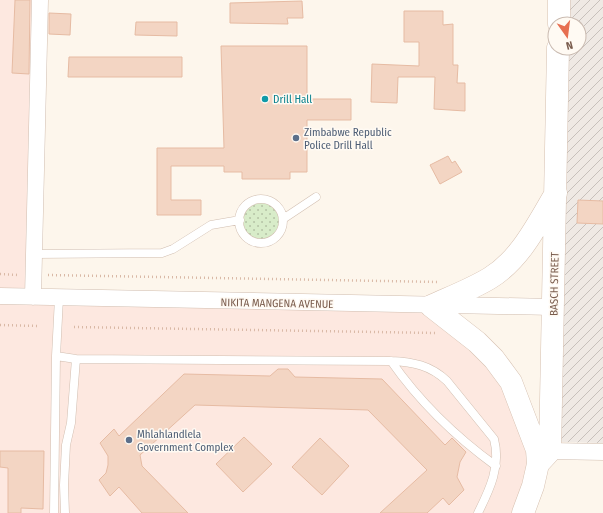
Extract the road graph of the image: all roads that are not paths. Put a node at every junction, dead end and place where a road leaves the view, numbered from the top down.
1 (40, 0) edge
2 (559, 0) edge
3 (559, 16) edge
4 (558, 56) edge
5 (556, 192) junction
6 (316, 198) dead end
7 (283, 219) junction
8 (240, 220) junction
9 (34, 254) junction
10 (0, 296) edge
11 (33, 297) junction
12 (59, 298) junction
13 (431, 306) junction
14 (553, 307) junction
15 (56, 356) junction
16 (76, 359) junction
17 (391, 361) junction
18 (603, 452) edge
19 (544, 457) junction
20 (496, 466) junction
21 (54, 513) edge
22 (65, 513) edge
23 (478, 513) edge
24 (523, 513) edge

1 - 9 street
2 - 3 street
4 - 5 street, BASCH STREET
5 - 13 street
5 - 14 street, BASCH STREET
6 - 7 lane
7 - 8 lane
7 - 8 lane
8 - 9 lane
9 - 11 street
10 - 11 street, NIKITA MANGENA AVENUE
11 - 12 street, NIKITA MANGENA AVENUE
12 - 13 street, NIKITA MANGENA AVENUE
12 - 15 lane
13 - 14 street, NIKITA MANGENA AVENUE
13 - 19 street
14 - 19 street, BASCH STREET
15 - 16 lane
15 - 21 lane
16 - 17 lane
16 - 22 lane
17 - 20 lane
17 - 20 lane
18 - 19 street
19 - 24 street, BASCH STREET
20 - 23 lane

